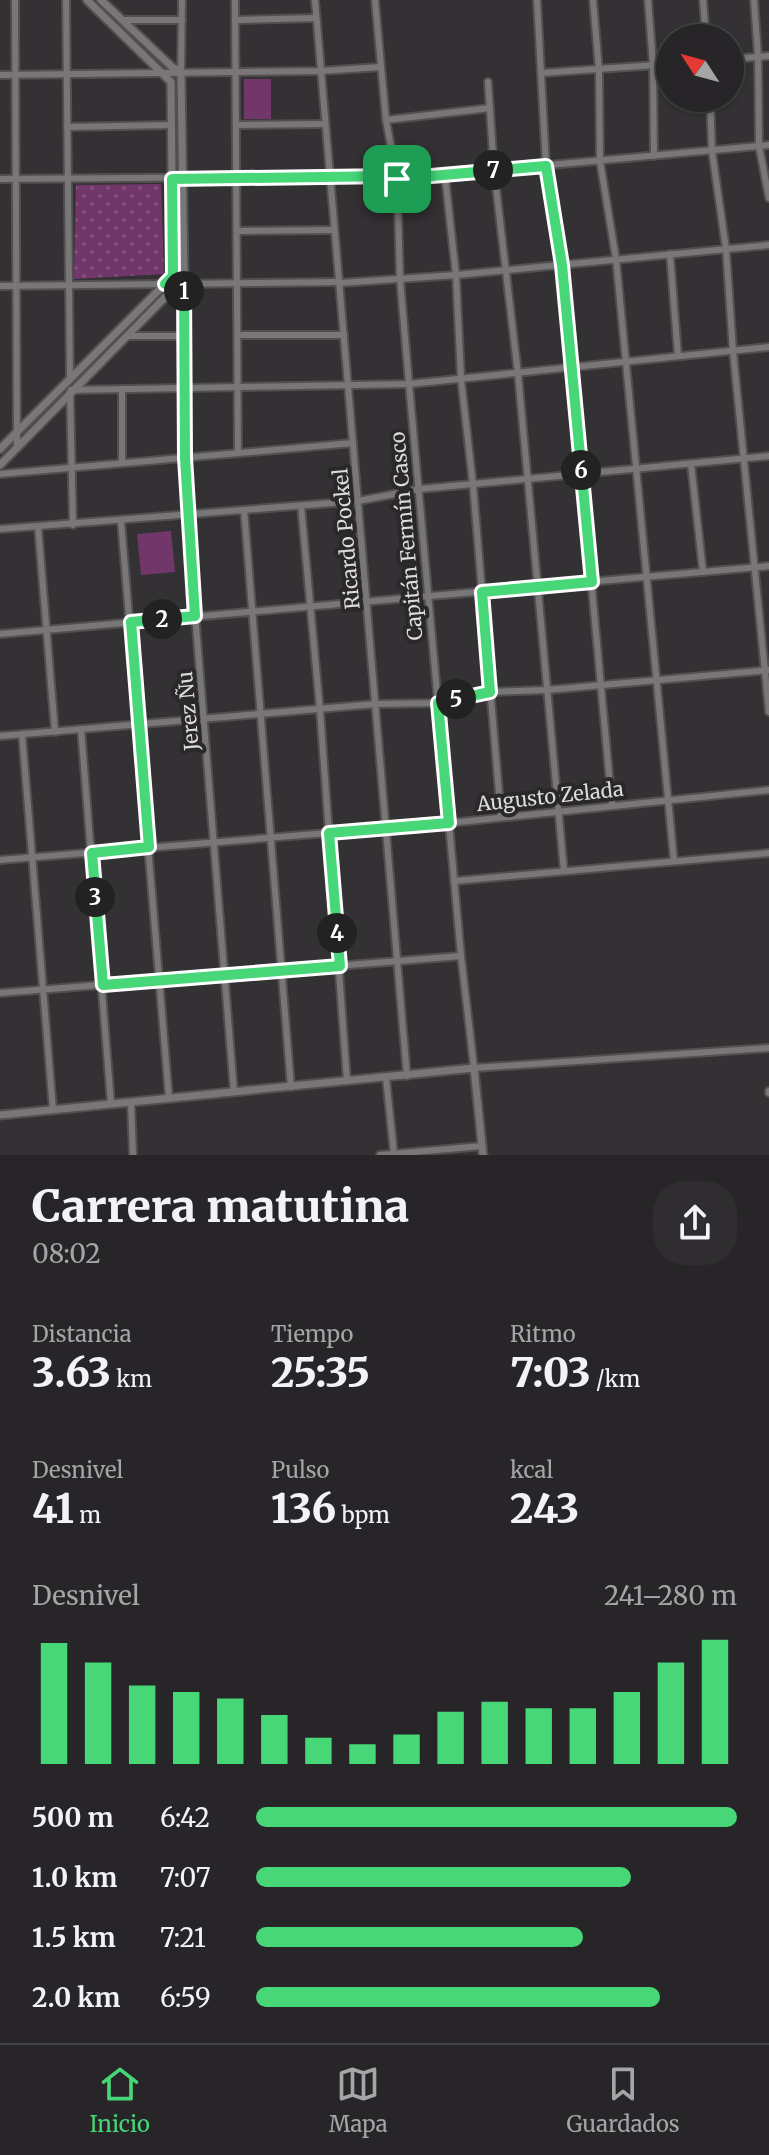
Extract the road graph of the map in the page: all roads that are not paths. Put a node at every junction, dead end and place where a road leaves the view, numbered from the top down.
1 (15, 0) edge
2 (66, 0) edge
3 (87, 0) edge
4 (101, 0) edge
5 (182, 0) edge
6 (235, 0) edge
7 (315, 0) edge
8 (375, 0) edge
9 (537, 0) edge
10 (593, 0) edge
11 (648, 0) edge
12 (703, 0) edge
13 (754, 0) edge
14 (316, 18) junction
15 (122, 20) junction
16 (182, 20) junction
17 (235, 20) junction
18 (705, 24) edge
19 (758, 56) junction
20 (769, 56) edge
21 (744, 58) edge
22 (653, 65) junction
23 (656, 65) edge
24 (381, 67) junction
25 (599, 70) junction
26 (235, 71) junction
27 (320, 71) junction
28 (181, 72) junction
29 (161, 73) junction
30 (541, 73) junction
31 (15, 74) junction
32 (67, 74) junction
33 (0, 75) edge
34 (488, 82) dead end
35 (490, 108) junction
36 (711, 112) edge
37 (386, 120) junction
38 (325, 124) junction
39 (171, 125) junction
40 (236, 125) junction
41 (67, 127) junction
42 (769, 145) edge
43 (759, 146) junction
44 (712, 151) junction
45 (654, 156) junction
46 (600, 161) junction
47 (546, 166) junction
48 (494, 170) junction
49 (445, 176) junction
50 (330, 177) junction
51 (237, 178) junction
52 (0, 179) edge
53 (15, 179) junction
54 (68, 179) junction
55 (172, 179) junction
56 (184, 179) junction
57 (397, 179) junction
58 (769, 198) edge
59 (334, 230) junction
60 (237, 231) junction
61 (769, 245) edge
62 (726, 249) junction
63 (670, 254) junction
64 (616, 259) junction
65 (562, 265) junction
66 (506, 270) junction
67 (456, 275) junction
68 (400, 279) junction
69 (182, 282) junction
70 (339, 282) junction
71 (165, 284) junction
72 (237, 284) junction
73 (68, 285) junction
74 (0, 286) edge
75 (16, 286) junction
76 (238, 335) junction
77 (344, 335) junction
78 (127, 336) junction
79 (184, 336) junction
80 (769, 347) edge
81 (733, 351) junction
82 (678, 356) junction
83 (625, 362) junction
84 (570, 366) junction
85 (518, 374) junction
86 (70, 378) junction
87 (461, 379) junction
88 (409, 384) junction
89 (348, 387) junction
90 (122, 389) junction
91 (185, 389) junction
92 (238, 389) junction
93 (71, 391) junction
94 (16, 432) junction
95 (353, 443) junction
96 (17, 448) junction
97 (0, 449) edge
98 (238, 453) junction
99 (769, 456) edge
100 (185, 458) junction
101 (745, 458) junction
102 (122, 463) junction
103 (691, 464) junction
104 (0, 465) edge
105 (70, 468) junction
106 (635, 468) junction
107 (0, 474) edge
108 (581, 474) junction
109 (527, 479) junction
110 (473, 485) junction
111 (420, 489) junction
112 (358, 501) junction
113 (301, 506) junction
114 (244, 510) junction
115 (187, 515) junction
116 (121, 521) junction
117 (73, 525) junction
118 (38, 527) junction
119 (0, 529) edge
120 (769, 566) edge
121 (754, 567) junction
122 (703, 572) junction
123 (647, 577) junction
124 (592, 582) junction
125 (536, 587) junction
126 (482, 592) junction
127 (427, 597) junction
128 (368, 602) junction
129 (310, 607) junction
130 (252, 612) junction
131 (195, 616) junction
132 (131, 622) junction
133 (46, 630) junction
134 (0, 634) edge
135 (767, 670) edge
136 (657, 678) junction
137 (602, 683) junction
138 (547, 690) junction
139 (490, 692) junction
140 (438, 703) junction
141 (376, 704) junction
142 (320, 710) junction
143 (769, 712) edge
144 (262, 715) junction
145 (205, 719) junction
146 (139, 725) junction
147 (81, 729) junction
148 (55, 732) junction
149 (22, 734) junction
150 (0, 736) edge
151 (769, 790) edge
152 (668, 800) junction
153 (612, 806) junction
154 (558, 811) junction
155 (501, 817) junction
156 (449, 823) junction
157 (386, 828) junction
158 (329, 833) junction
159 (272, 838) junction
160 (215, 842) junction
161 (149, 847) junction
162 (92, 853) junction
163 (769, 853) edge
164 (33, 858) junction
165 (0, 860) edge
166 (674, 861) junction
167 (564, 871) junction
168 (454, 881) junction
169 (461, 956) junction
170 (398, 961) junction
171 (340, 966) junction
172 (284, 972) junction
173 (226, 976) junction
174 (160, 981) junction
175 (103, 985) junction
176 (44, 990) junction
177 (0, 993) edge
178 (769, 1048) edge
179 (474, 1068) junction
180 (407, 1076) junction
181 (386, 1078) junction
182 (347, 1081) junction
183 (291, 1087) junction
184 (234, 1092) junction
185 (169, 1098) junction
186 (131, 1102) junction
187 (111, 1104) junction
188 (53, 1110) junction
189 (0, 1115) edge
190 (483, 1151) edge
191 (394, 1154) edge
192 (133, 1155) edge
193 (380, 1155) edge

1 - 31 street
2 - 32 street
3 - 29 street
4 - 15 street
5 - 16 street
6 - 17 street
7 - 14 street, Ricardo Pockel
8 - 24 street, Capitán Fermín Casco
9 - 30 street
10 - 25 street
11 - 22 street
12 - 18 street
13 - 19 street
14 - 17 street
14 - 27 street, Ricardo Pockel
15 - 16 street
15 - 28 street
16 - 28 street
17 - 26 street
19 - 20 street
19 - 21 street
19 - 43 street
22 - 23 street
22 - 25 street
22 - 45 street
24 - 27 street
24 - 37 street, Capitán Fermín Casco
25 - 30 street
25 - 46 street
26 - 27 street
26 - 28 street
26 - 40 street
27 - 38 street, Ricardo Pockel
28 - 29 street
28 - 56 street
29 - 32 street
29 - 39 street
30 - 47 street
31 - 32 street
31 - 33 street
31 - 53 street
32 - 41 street
34 - 35 street
35 - 37 street
35 - 48 street
36 - 44 street
37 - 57 street, Capitán Fermín Casco
38 - 40 street
38 - 50 street, Ricardo Pockel
39 - 41 street
39 - 55 street
40 - 51 street
41 - 54 street
42 - 43 street
43 - 44 street
43 - 58 street
44 - 45 street
44 - 62 street
45 - 46 street
46 - 47 street
46 - 64 street
47 - 48 street
47 - 65 street
48 - 49 street
48 - 66 street
49 - 57 street
49 - 67 street
50 - 51 street
50 - 57 street
50 - 59 street, Ricardo Pockel
51 - 56 street
51 - 60 street
52 - 53 street
53 - 54 street
53 - 75 street
54 - 55 street
54 - 73 street
55 - 56 street
55 - 71 street
56 - 69 street
57 - 68 street, Capitán Fermín Casco
59 - 60 street
59 - 70 street, Ricardo Pockel
60 - 72 street
61 - 62 street
62 - 63 street
62 - 81 street
63 - 64 street
63 - 82 street
64 - 65 street
64 - 83 street
65 - 66 street
65 - 84 street
66 - 67 street
66 - 85 street
67 - 68 street
67 - 87 street
68 - 70 street
68 - 88 street, Capitán Fermín Casco
69 - 71 street
69 - 72 street
69 - 78 street
69 - 79 street, Jerez Ñu
70 - 72 street
70 - 77 street, Ricardo Pockel
71 - 73 street
71 - 86 street
72 - 76 street
73 - 75 street
73 - 86 street
74 - 75 street
75 - 94 street
76 - 77 street
76 - 92 street
77 - 89 street, Ricardo Pockel
78 - 79 street
78 - 93 street
79 - 91 street, Jerez Ñu
80 - 81 street
81 - 82 street
81 - 101 street
82 - 83 street
83 - 84 street
83 - 106 street
84 - 85 street
84 - 108 street
85 - 87 street
85 - 109 street
86 - 93 street
86 - 94 street
87 - 88 street
87 - 110 street
88 - 89 street
88 - 111 street, Capitán Fermín Casco
89 - 92 street
89 - 95 street, Ricardo Pockel
90 - 91 street
90 - 93 street
90 - 102 street
91 - 92 street
91 - 100 street, Jerez Ñu
92 - 98 street
93 - 96 street
93 - 105 street
94 - 96 street
94 - 97 street
95 - 98 street
95 - 112 street, Ricardo Pockel
96 - 104 street
98 - 100 street
99 - 101 street
100 - 102 street
100 - 115 street, Jerez Ñu
101 - 103 street
101 - 121 street
102 - 105 street
103 - 106 street
103 - 122 street
105 - 107 street
105 - 117 street
106 - 108 street
106 - 123 street
108 - 109 street
108 - 124 street
109 - 110 street
109 - 125 street
110 - 111 street
110 - 126 street
111 - 112 street
111 - 127 street, Capitán Fermín Casco
112 - 113 street
112 - 128 street, Ricardo Pockel
113 - 114 street
113 - 129 street
114 - 115 street
114 - 130 street
115 - 116 street
115 - 131 street, Jerez Ñu
116 - 117 street
116 - 132 street
117 - 118 street
118 - 119 street
118 - 133 street
120 - 121 street
121 - 122 street
121 - 135 street
122 - 123 street
123 - 124 street
123 - 136 street
124 - 125 street
124 - 137 street
125 - 126 street
125 - 138 street
126 - 127 street
126 - 139 street
127 - 128 street
127 - 140 street, Capitán Fermín Casco
128 - 129 street
128 - 141 street, Ricardo Pockel
129 - 130 street
129 - 142 street
130 - 131 street
130 - 144 street
131 - 132 street
131 - 145 street, Jerez Ñu
132 - 133 street
132 - 146 street
133 - 134 street
133 - 148 street
135 - 136 street
135 - 143 street
136 - 137 street
136 - 152 street
137 - 138 street
137 - 153 street
138 - 139 street
138 - 154 street
139 - 140 street
139 - 155 street
140 - 141 street
140 - 156 street, Capitán Fermín Casco
141 - 142 street
141 - 157 street, Ricardo Pockel
142 - 144 street
142 - 158 street
144 - 145 street
144 - 159 street
145 - 146 street
145 - 160 street, Jerez Ñu
146 - 147 street
146 - 161 street
147 - 148 street
147 - 162 street
148 - 149 street
149 - 150 street
149 - 164 street
151 - 152 street, Augusto Zelada
152 - 153 street, Augusto Zelada
152 - 166 street
153 - 154 street, Augusto Zelada
154 - 155 street, Augusto Zelada
154 - 167 street
155 - 156 street, Augusto Zelada
156 - 157 street, Augusto Zelada
156 - 168 street, Capitán Fermín Casco
157 - 158 street, Augusto Zelada
157 - 170 street, Ricardo Pockel
158 - 159 street, Augusto Zelada
158 - 171 street
159 - 160 street, Augusto Zelada
159 - 172 street
160 - 161 street, Augusto Zelada
160 - 173 street, Jerez Ñu
161 - 162 street, Augusto Zelada
161 - 174 street
162 - 164 street, Augusto Zelada
162 - 175 street
163 - 166 street
164 - 165 street, Augusto Zelada
164 - 176 street
166 - 167 street
167 - 168 street
168 - 169 street, Capitán Fermín Casco
169 - 170 street
169 - 179 street, Capitán Fermín Casco
170 - 171 street
170 - 180 street, Ricardo Pockel
171 - 172 street
171 - 182 street
172 - 173 street
172 - 183 street
173 - 174 street
173 - 184 street, Jerez Ñu
174 - 175 street
174 - 185 street
175 - 176 street
175 - 187 street
176 - 177 street
176 - 188 street
178 - 179 street
179 - 180 street
179 - 190 street
180 - 181 street
181 - 182 street
181 - 191 street
182 - 183 street
183 - 184 street
184 - 185 street
185 - 186 street
186 - 187 street
186 - 192 street
187 - 188 street
188 - 189 street
190 - 191 street
191 - 193 street

